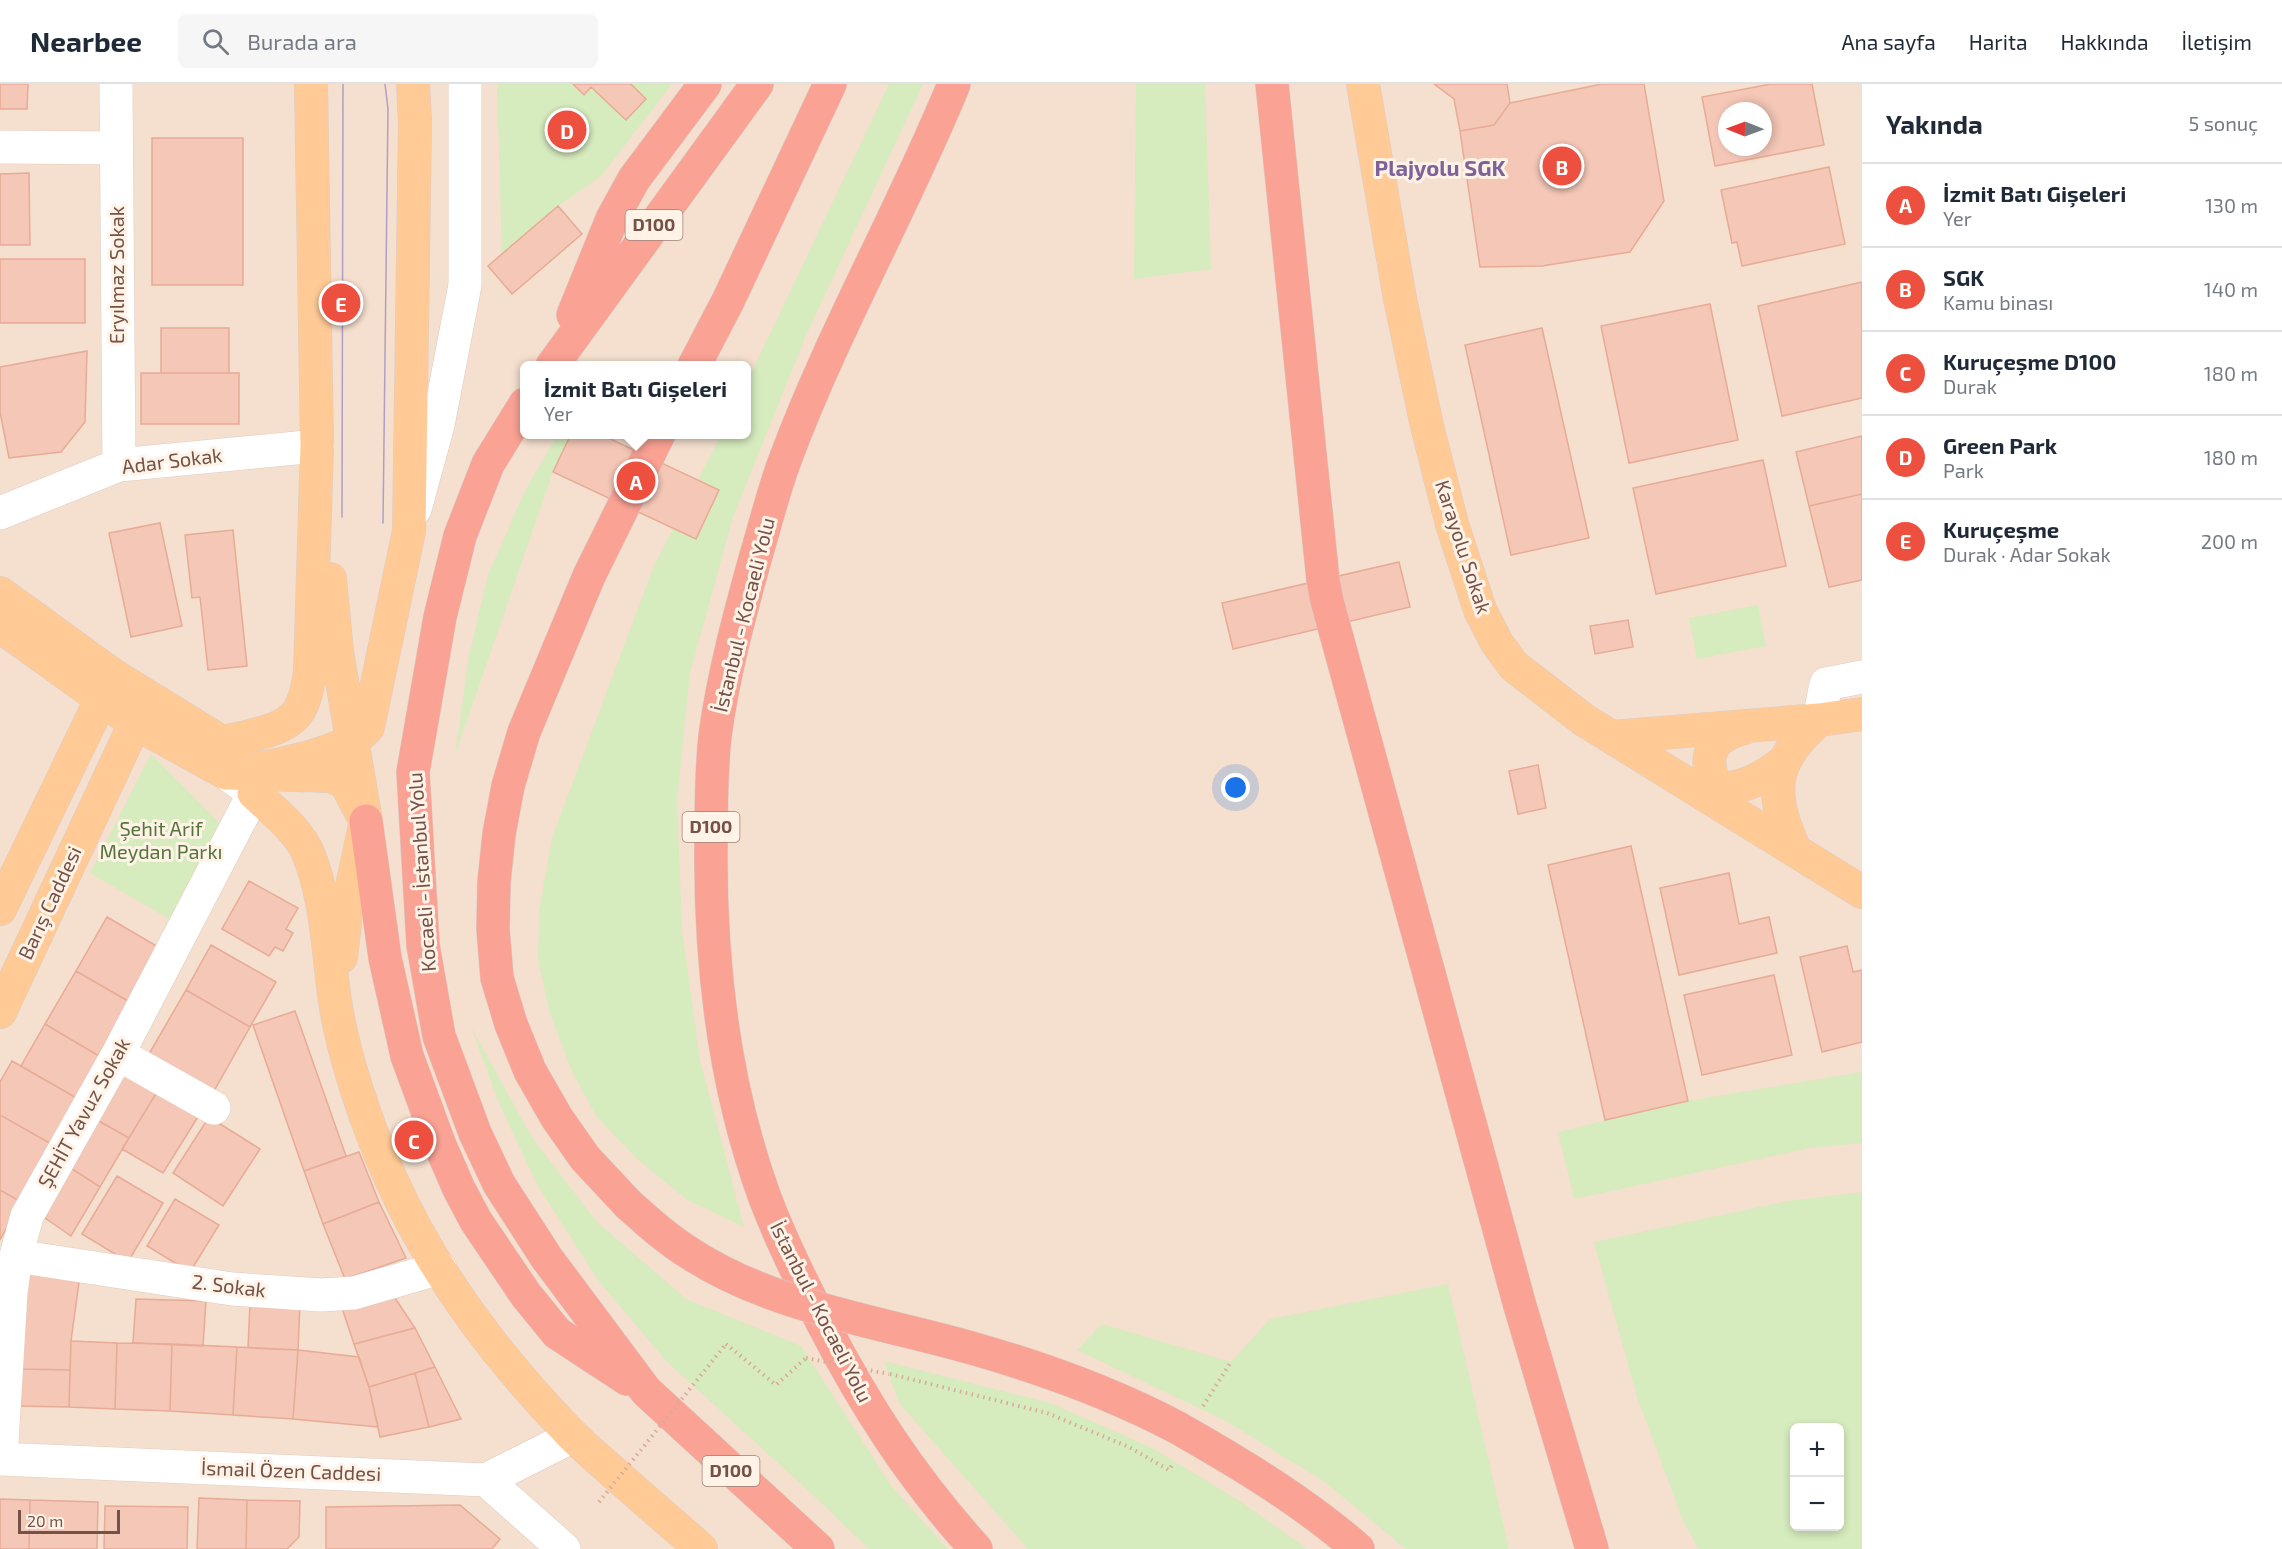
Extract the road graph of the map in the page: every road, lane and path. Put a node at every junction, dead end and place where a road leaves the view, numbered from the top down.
1 (116, 84) edge
2 (311, 84) edge
3 (413, 84) edge
4 (465, 84) edge
5 (705, 84) edge
6 (757, 84) edge
7 (830, 84) edge
8 (954, 84) edge
9 (1272, 84) edge
10 (1363, 84) edge
11 (0, 147) edge
12 (116, 148) junction
13 (554, 361) edge
14 (555, 361) edge
15 (697, 361) edge
16 (520, 412) edge
17 (657, 439) edge
18 (317, 446) junction
19 (118, 465) junction
20 (0, 513) edge
21 (409, 531) junction
22 (0, 593) edge
23 (0, 626) edge
24 (1862, 677) edge
25 (107, 687) junction
26 (141, 710) junction
27 (1862, 714) edge
28 (1819, 720) junction
29 (1754, 726) junction
30 (1612, 737) junction
31 (352, 740) junction
32 (1782, 763) junction
33 (226, 773) junction
34 (254, 793) junction
35 (1713, 796) junction
36 (366, 821) junction
37 (1795, 850) junction
38 (1862, 892) edge
39 (0, 909) edge
40 (335, 1003) junction
41 (0, 1012) edge
42 (118, 1054) junction
43 (214, 1108) dead end
44 (16, 1256) junction
45 (440, 1268) junction
46 (1232, 1362) dead end
47 (646, 1391) junction
48 (1190, 1418) junction
49 (573, 1436) junction
50 (0, 1459) edge
51 (1172, 1465) dead end
52 (486, 1480) junction
53 (598, 1502) dead end
54 (564, 1549) edge
55 (701, 1549) edge
56 (818, 1549) edge
57 (976, 1549) edge
58 (1358, 1549) edge
59 (1592, 1549) edge

1 - 12 street, Eryılmaz Sokak
2 - 18 main road
3 - 21 main road
4 - 21 street
5 - 13 highway
6 - 14 highway, D100
7 - 15 highway
8 - 57 highway, İstanbul - Kocaeli Yolu / D100
9 - 59 highway
10 - 30 main road, Karayolu Sokak
11 - 12 street
12 - 19 street, Eryılmaz Sokak
16 - 47 highway, Kocaeli - İstanbul Yolu / D100
17 - 48 highway, bridge
18 - 19 street, Adar Sokak
18 - 26 main road
18 - 31 main road
19 - 20 street, Adar Sokak
21 - 31 main road
22 - 25 main road
23 - 25 main road
24 - 28 street
25 - 26 main road
25 - 39 main road
26 - 33 main road
26 - 41 main road, Barış Caddesi
27 - 28 main road
28 - 29 main road
28 - 32 main road
29 - 30 main road
29 - 35 main road
30 - 35 main road, Karayolu Sokak
31 - 33 main road
31 - 36 main road
32 - 35 main road
32 - 37 main road
33 - 34 street
33 - 36 main road
34 - 40 main road
34 - 42 street, ŞEHİT Yavuz Sokak
35 - 37 main road, Karayolu Sokak
36 - 40 main road
36 - 47 highway
37 - 38 main road, Karayolu Sokak
40 - 45 main road
42 - 43 street
42 - 44 street, ŞEHİT Yavuz Sokak
44 - 45 street, 2. Sokak
44 - 50 street, ŞEHİT Yavuz Sokak
45 - 49 main road
46 - 48 path
47 - 56 highway, Kocaeli - İstanbul Yolu / D100
48 - 58 highway
49 - 52 street, İsmail Özen Caddesi
49 - 55 main road
50 - 52 street, İsmail Özen Caddesi
51 - 53 path, bridge
52 - 54 street

